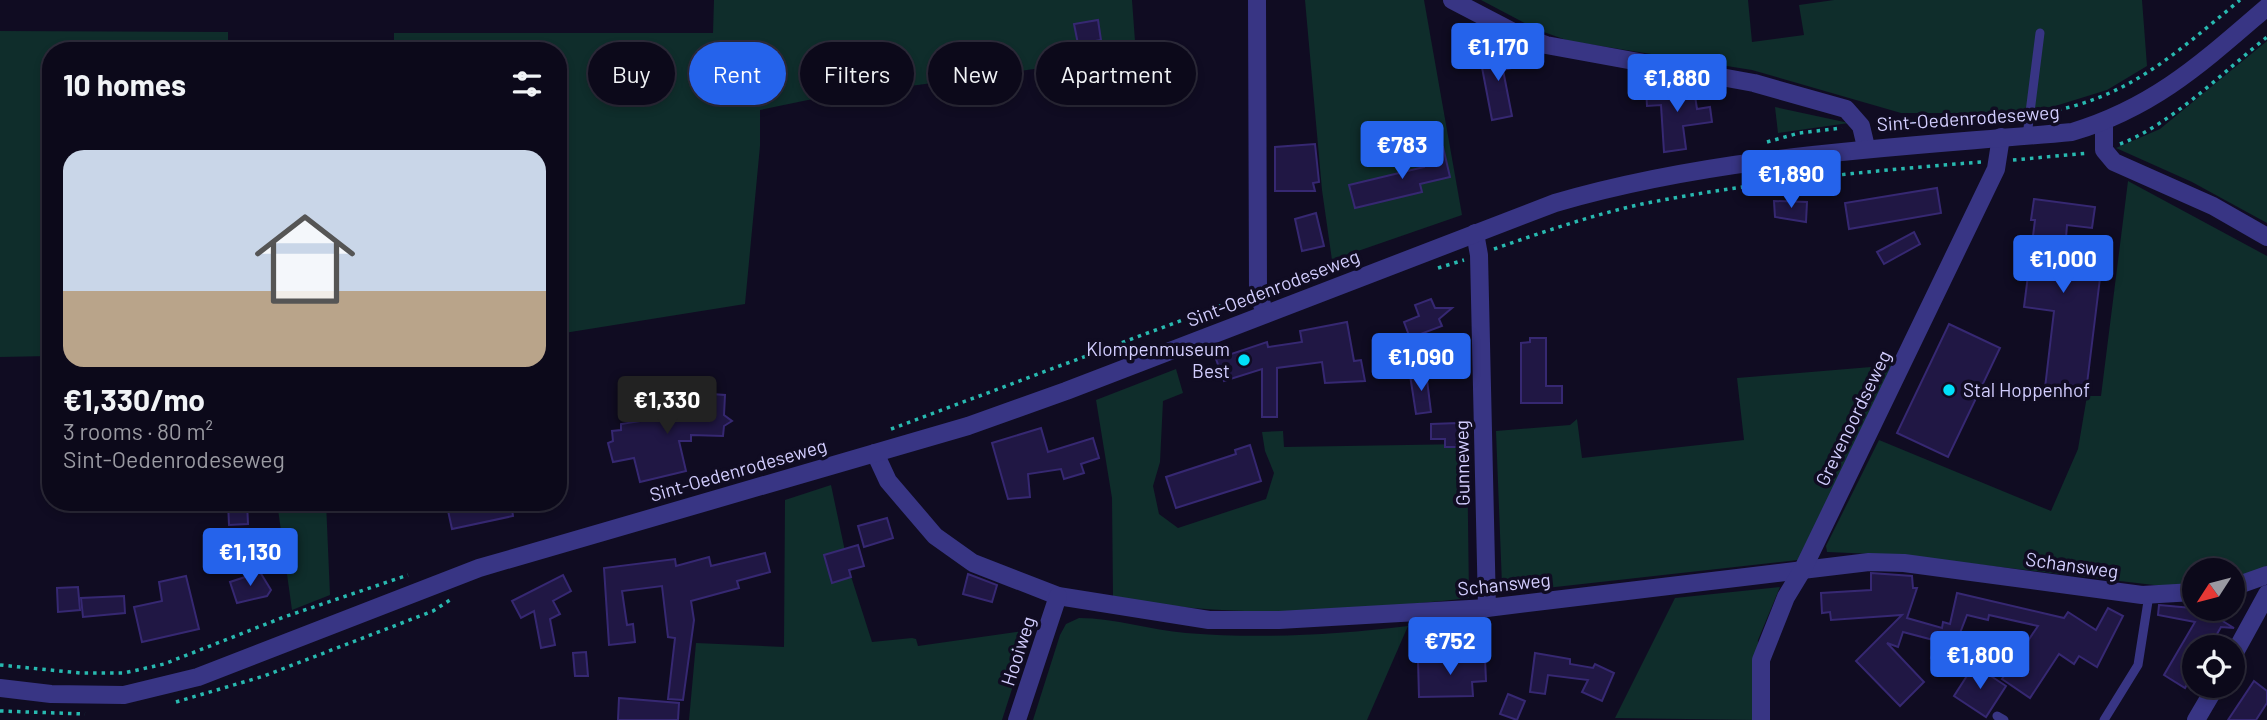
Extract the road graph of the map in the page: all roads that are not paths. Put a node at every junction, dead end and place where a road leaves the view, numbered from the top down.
1 (1257, 0) edge
2 (1452, 0) edge
3 (2267, 7) edge
4 (2040, 33) dead end
5 (2104, 122) junction
6 (2027, 136) junction
7 (2001, 137) junction
8 (1866, 147) junction
9 (1475, 233) junction
10 (2267, 237) edge
11 (1265, 314) junction
12 (875, 453) junction
13 (1803, 569) junction
14 (2267, 575) edge
15 (2245, 583) edge
16 (2182, 593) edge
17 (2267, 594) edge
18 (2149, 595) junction
19 (1058, 596) junction
20 (1487, 608) junction
21 (2245, 635) edge
22 (0, 688) edge
23 (2209, 698) edge
24 (1017, 720) edge
25 (1761, 720) edge
26 (2104, 720) edge
27 (2196, 720) edge

1 - 11 street
2 - 8 street
3 - 5 street, Sint-Oedenrodeseweg
4 - 6 lane
5 - 6 street, Sint-Oedenrodeseweg
5 - 10 street
6 - 7 street, Sint-Oedenrodeseweg
7 - 8 street, Sint-Oedenrodeseweg
7 - 13 street, Grevenoordseweg
8 - 9 street, Sint-Oedenrodeseweg
9 - 11 street, Sint-Oedenrodeseweg
9 - 20 street, Gunneweg
11 - 12 street, Sint-Oedenrodeseweg
12 - 19 street, Schansweg
12 - 22 street, Sint-Oedenrodeseweg
13 - 18 street, Schansweg
13 - 20 street, Schansweg
13 - 25 street, Grevenoordseweg
14 - 15 street
16 - 18 street, Schansweg
17 - 21 street
18 - 26 lane
19 - 20 street, Schansweg
19 - 24 street, Hooiweg
23 - 27 street

